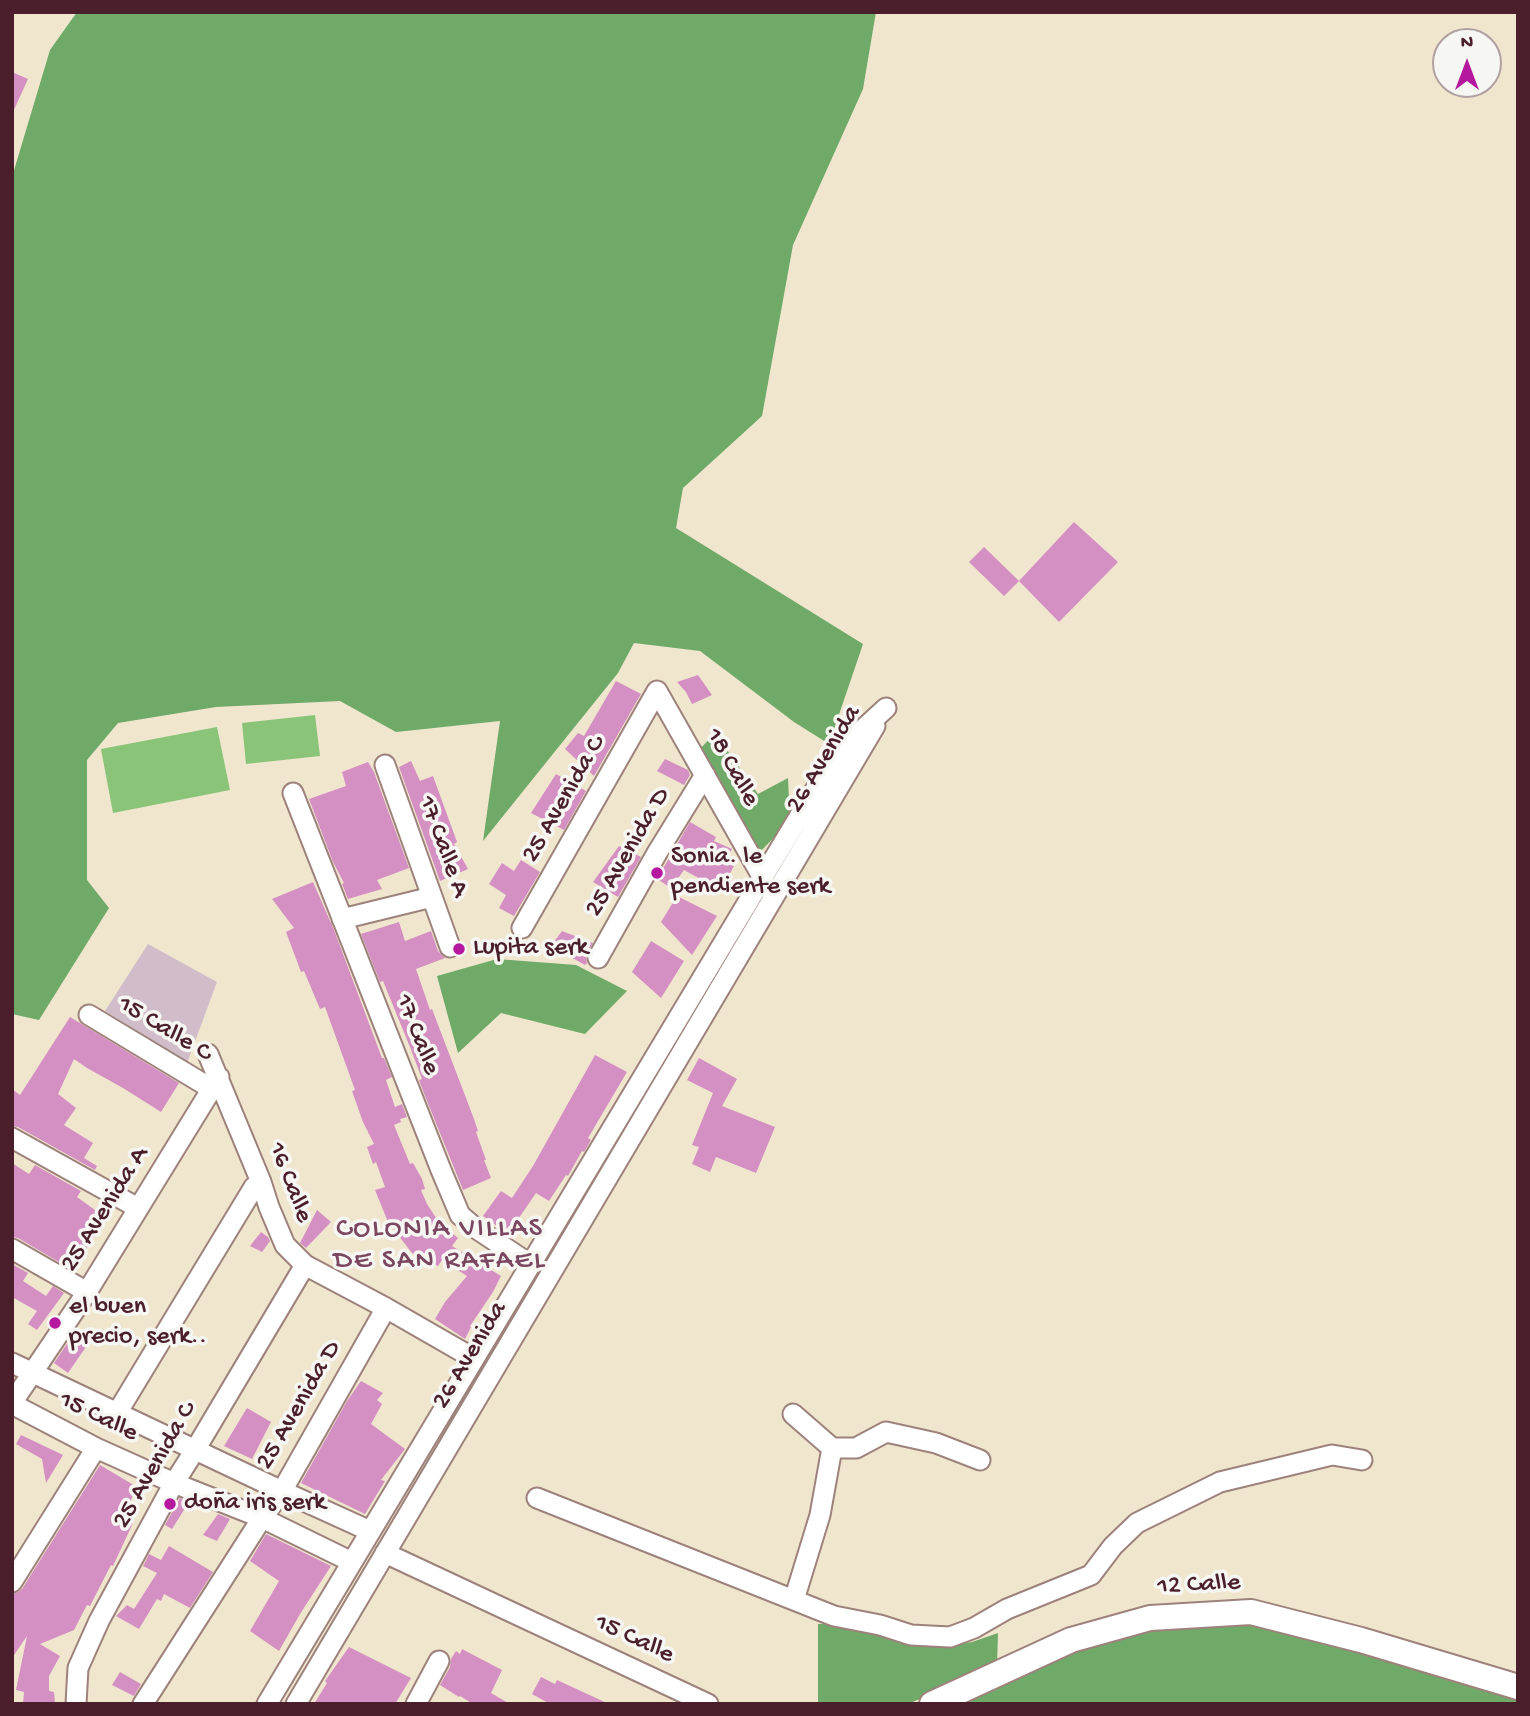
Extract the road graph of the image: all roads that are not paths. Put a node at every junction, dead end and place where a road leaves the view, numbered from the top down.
1 (653, 698) joint
2 (385, 765) dead end
3 (705, 775) junction
4 (293, 793) dead end
5 (763, 878) junction
6 (432, 897) junction
7 (342, 919) junction
8 (522, 928) dead end
9 (450, 947) dead end
10 (598, 958) dead end
11 (89, 1015) dead end
12 (208, 1054) dead end
13 (215, 1083) junction
14 (12, 1138) edge
15 (261, 1182) junction
16 (138, 1208) junction
17 (12, 1249) edge
18 (305, 1265) junction
19 (531, 1265) junction
20 (87, 1292) junction
21 (386, 1308) junction
22 (473, 1358) junction
23 (12, 1363) edge
24 (33, 1373) junction
25 (12, 1404) edge
26 (117, 1413) junction
27 (793, 1414) dead end
28 (96, 1448) junction
29 (832, 1448) junction
30 (195, 1450) junction
31 (980, 1460) dead end
32 (1363, 1460) dead end
33 (174, 1483) junction
34 (282, 1491) junction
35 (537, 1498) dead end
36 (262, 1518) junction
37 (370, 1531) junction
38 (385, 1553) junction
39 (352, 1562) junction
40 (12, 1582) edge
41 (794, 1600) junction
42 (439, 1661) dead end
43 (1518, 1687) edge
44 (76, 1704) edge
45 (143, 1704) edge
46 (267, 1704) edge
47 (296, 1704) edge
48 (416, 1704) edge
49 (708, 1704) edge
50 (932, 1704) edge

1 - 3 street, 18 Calle
1 - 8 street, 25 Avenida C
2 - 6 street, 17 Calle A
3 - 5 street, 18 Calle
3 - 10 street, 25 Avenida D
4 - 7 street, 17 Calle
5 - 19 street, 26 Avenida
5 - 38 street, 26 Avenida
6 - 7 street
6 - 9 street, 17 Calle A
7 - 19 street, 17 Calle
11 - 13 street, 15 Calle C
12 - 13 street, 16 Calle
13 - 15 street, 16 Calle
13 - 16 street, 25 Avenida A
14 - 16 street
15 - 18 street, 16 Calle
15 - 26 street
16 - 20 street, 25 Avenida A
17 - 20 street
18 - 21 street, 16 Calle
18 - 30 street, 25 Avenida C
19 - 22 street, 26 Avenida
20 - 24 street, 25 Avenida A
21 - 22 street, 16 Calle
21 - 34 street, 25 Avenida D
22 - 37 street, 26 Avenida
23 - 24 street, 15 Calle
24 - 25 street, 25 Avenida A
24 - 26 street, 15 Calle
25 - 28 street, 15 Calle
26 - 30 street, 15 Calle
27 - 29 street
28 - 33 street, 15 Calle
28 - 40 street
29 - 31 street
29 - 41 street
30 - 33 street, 25 Avenida C
30 - 34 street, 15 Calle
32 - 41 street
33 - 36 street, 15 Calle
33 - 44 street, 25 Avenida C
34 - 36 street, 25 Avenida D
34 - 37 street, 15 Calle
35 - 41 street
36 - 39 street, 15 Calle
36 - 45 street, 25 Avenida D
37 - 39 street, 26 Avenida
38 - 47 street, 26 Avenida
38 - 49 street, 15 Calle
39 - 46 street, 26 Avenida
42 - 48 street
43 - 50 street, 12 Calle

